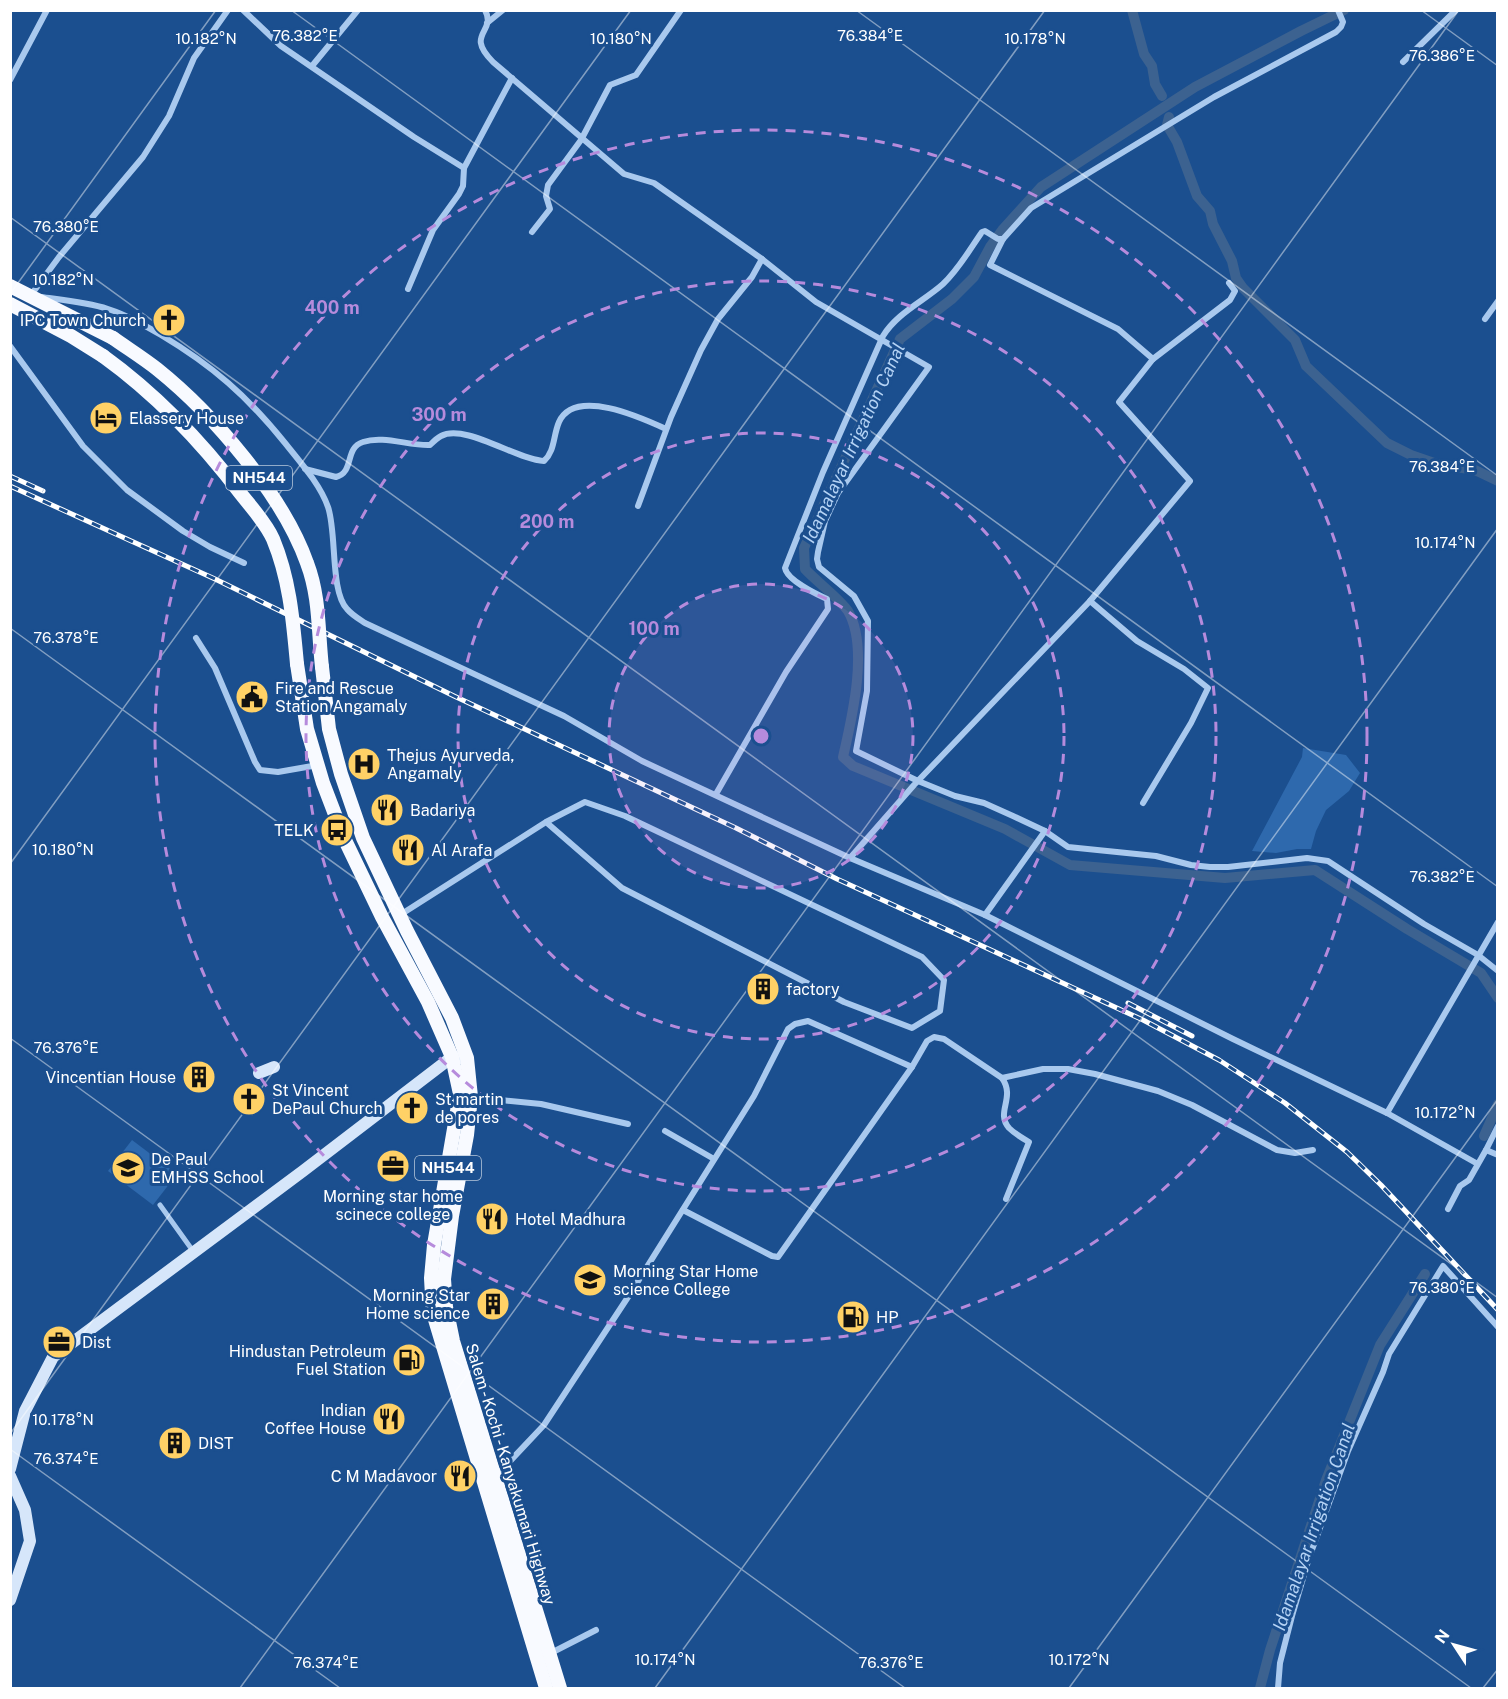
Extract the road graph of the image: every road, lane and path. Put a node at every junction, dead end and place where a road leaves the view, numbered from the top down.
1 (47, 10) edge
2 (228, 10) edge
3 (243, 10) edge
4 (358, 10) edge
5 (484, 10) edge
6 (503, 10) edge
7 (681, 10) edge
8 (1338, 10) edge
9 (1456, 10) edge
10 (487, 23) junction
11 (1403, 62) dead end
12 (312, 66) junction
13 (512, 78) junction
14 (10, 80) edge
15 (581, 140) junction
16 (464, 168) junction
17 (532, 232) dead end
18 (1001, 239) junction
19 (762, 259) junction
20 (1228, 283) dead end
21 (10, 286) edge
22 (408, 289) dead end
23 (29, 295) junction
24 (1497, 302) edge
25 (10, 304) edge
26 (1485, 320) dead end
27 (882, 340) junction
28 (10, 346) edge
29 (1153, 359) junction
30 (666, 429) junction
31 (305, 469) junction
32 (638, 506) dead end
33 (244, 563) dead end
34 (1090, 601) junction
35 (196, 638) dead end
36 (307, 729) junction
37 (329, 729) junction
38 (319, 765) junction
39 (916, 783) junction
40 (716, 794) junction
41 (1143, 803) dead end
42 (546, 822) junction
43 (1045, 831) junction
44 (850, 858) junction
45 (399, 915) junction
46 (985, 915) junction
47 (1497, 922) edge
48 (1478, 954) junction
49 (1497, 971) edge
50 (452, 1057) junction
51 (467, 1058) junction
52 (274, 1067) dead end
53 (912, 1067) junction
54 (259, 1073) dead end
55 (1002, 1078) junction
56 (471, 1097) junction
57 (1387, 1113) junction
58 (628, 1124) dead end
59 (1497, 1126) edge
60 (665, 1131) dead end
61 (1313, 1150) dead end
62 (1486, 1150) junction
63 (1497, 1155) edge
64 (714, 1159) junction
65 (1476, 1163) junction
66 (1006, 1199) dead end
67 (160, 1205) dead end
68 (1448, 1209) dead end
69 (683, 1210) junction
70 (194, 1252) junction
71 (1497, 1327) edge
72 (10, 1469) edge
73 (10, 1476) edge
74 (495, 1478) junction
75 (10, 1600) edge
76 (596, 1630) dead end
77 (549, 1655) junction
78 (543, 1688) edge
79 (560, 1689) edge
80 (1278, 1689) edge

1 - 14 street
2 - 23 street
3 - 12 street
4 - 12 street
5 - 10 street
6 - 10 street
7 - 15 street
8 - 18 street
9 - 11 street
10 - 13 street
12 - 16 street
13 - 15 street
13 - 16 street
15 - 17 street
15 - 19 street
16 - 22 street
18 - 27 street
18 - 29 street
19 - 27 street
19 - 30 street
20 - 29 street
21 - 23 highway, Salem - Kochi - Kanyakumari Highway / NH544
23 - 31 street
23 - 37 highway, Salem - Kochi - Kanyakumari Highway / NH544, bridge
24 - 26 street
25 - 36 highway, Salem - Kochi - Kanyakumari Highway / NH544, bridge
27 - 39 street
27 - 40 street
28 - 33 street
29 - 34 street
30 - 31 street
30 - 32 street
31 - 40 street
34 - 39 street
34 - 41 street
35 - 38 street
36 - 37 highway
36 - 38 highway, Salem - Kochi - Kanyakumari Highway / NH544
37 - 45 highway, Salem - Kochi - Kanyakumari Highway / NH544
38 - 50 highway, Salem - Kochi - Kanyakumari Highway / NH544
39 - 43 street
39 - 44 street
40 - 44 street
42 - 42 street
42 - 45 street
43 - 46 street
43 - 48 street
44 - 46 street
45 - 51 highway, Salem - Kochi - Kanyakumari Highway / NH544
46 - 57 street
47 - 48 street
48 - 49 street
48 - 57 street
50 - 51 main road
50 - 70 main road
50 - 78 highway, Salem - Kochi - Kanyakumari Highway / NH544
51 - 56 highway, Salem - Kochi - Kanyakumari Highway / NH544
52 - 54 main road
53 - 55 street
53 - 64 street
53 - 69 street
55 - 61 street
55 - 66 street
56 - 58 street
56 - 74 highway, Salem - Kochi - Kanyakumari Highway / NH544
57 - 65 street
59 - 62 street
60 - 64 street
62 - 63 street
62 - 65 street
64 - 69 street
65 - 68 street
67 - 70 street
69 - 74 street
70 - 72 main road
71 - 80 street
73 - 75 main road
74 - 77 highway, Salem - Kochi - Kanyakumari Highway / NH544
76 - 77 street
77 - 79 highway, Salem - Kochi - Kanyakumari Highway / NH544

